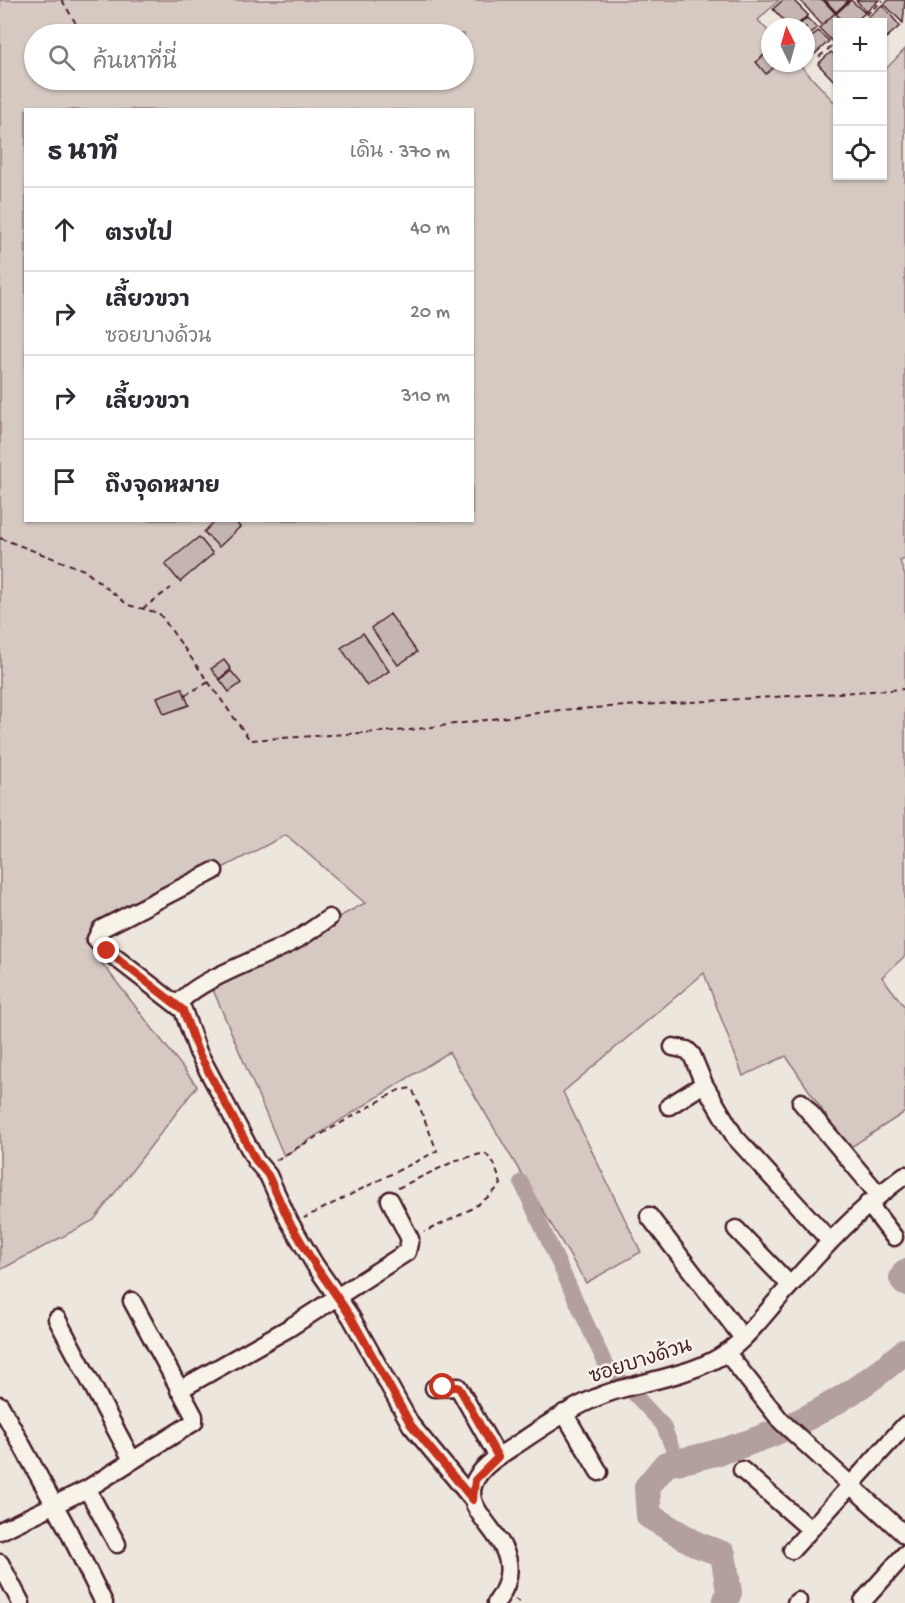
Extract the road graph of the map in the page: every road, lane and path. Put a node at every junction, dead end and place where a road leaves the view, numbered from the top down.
1 (62, 0) edge
2 (883, 0) edge
3 (863, 18) edge
4 (76, 24) edge
5 (833, 45) edge
6 (819, 57) dead end
7 (0, 538) edge
8 (171, 588) dead end
9 (142, 609) junction
10 (209, 682) junction
11 (905, 689) edge
12 (185, 695) dead end
13 (214, 871) dead end
14 (329, 918) dead end
15 (178, 1005) junction
16 (673, 1047) dead end
17 (704, 1084) junction
18 (801, 1102) dead end
19 (669, 1106) dead end
20 (281, 1169) dead end
21 (905, 1175) edge
22 (873, 1198) junction
23 (390, 1200) joint
24 (649, 1216) dead end
25 (289, 1221) junction
26 (736, 1229) dead end
27 (894, 1237) dead end
28 (410, 1239) junction
29 (830, 1241) junction
30 (790, 1285) junction
31 (336, 1296) junction
32 (132, 1301) dead end
33 (57, 1318) dead end
34 (743, 1338) junction
35 (726, 1352) junction
36 (434, 1388) dead end
37 (179, 1390) junction
38 (0, 1405) edge
39 (564, 1413) junction
40 (905, 1425) edge
41 (498, 1457) junction
42 (132, 1460) junction
43 (742, 1470) dead end
44 (599, 1472) dead end
45 (851, 1486) junction
46 (82, 1492) junction
47 (473, 1500) junction
48 (57, 1504) junction
49 (810, 1529) junction
50 (0, 1531) edge
51 (905, 1535) edge
52 (117, 1544) dead end
53 (792, 1550) dead end
54 (905, 1554) edge
55 (0, 1563) edge
56 (863, 1600) dead end
57 (21, 1603) edge
58 (104, 1603) edge
59 (496, 1603) edge

1 - 4 path
2 - 3 path
5 - 6 path
7 - 9 path
8 - 9 path
9 - 10 path
10 - 11 path
10 - 12 path
13 - 15 street
14 - 15 street
15 - 25 street
16 - 17 street
17 - 19 street
17 - 29 street
18 - 22 street
20 - 25 path
21 - 22 street, ซอยบางด้วน
22 - 27 street
22 - 29 street, ซอยบางด้วน
23 - 28 street
23 - 28 path
24 - 34 street
25 - 31 street
26 - 30 street
28 - 31 street
29 - 30 street, ซอยบางด้วน
30 - 34 street, ซอยบางด้วน
31 - 37 street
31 - 47 street
32 - 37 street
33 - 42 street
34 - 35 street, ซอยบางด้วน
35 - 39 street, ซอยบางด้วน
35 - 45 street
36 - 41 street
37 - 42 street
38 - 48 street
39 - 41 street, ซอยบางด้วน
39 - 44 street
40 - 45 street
41 - 47 street, ซอยบางด้วน
42 - 46 street
43 - 49 street
45 - 49 street
45 - 51 street
46 - 48 street
46 - 52 street
47 - 59 street
48 - 50 street
48 - 58 street
49 - 53 street
54 - 56 street
55 - 57 street

